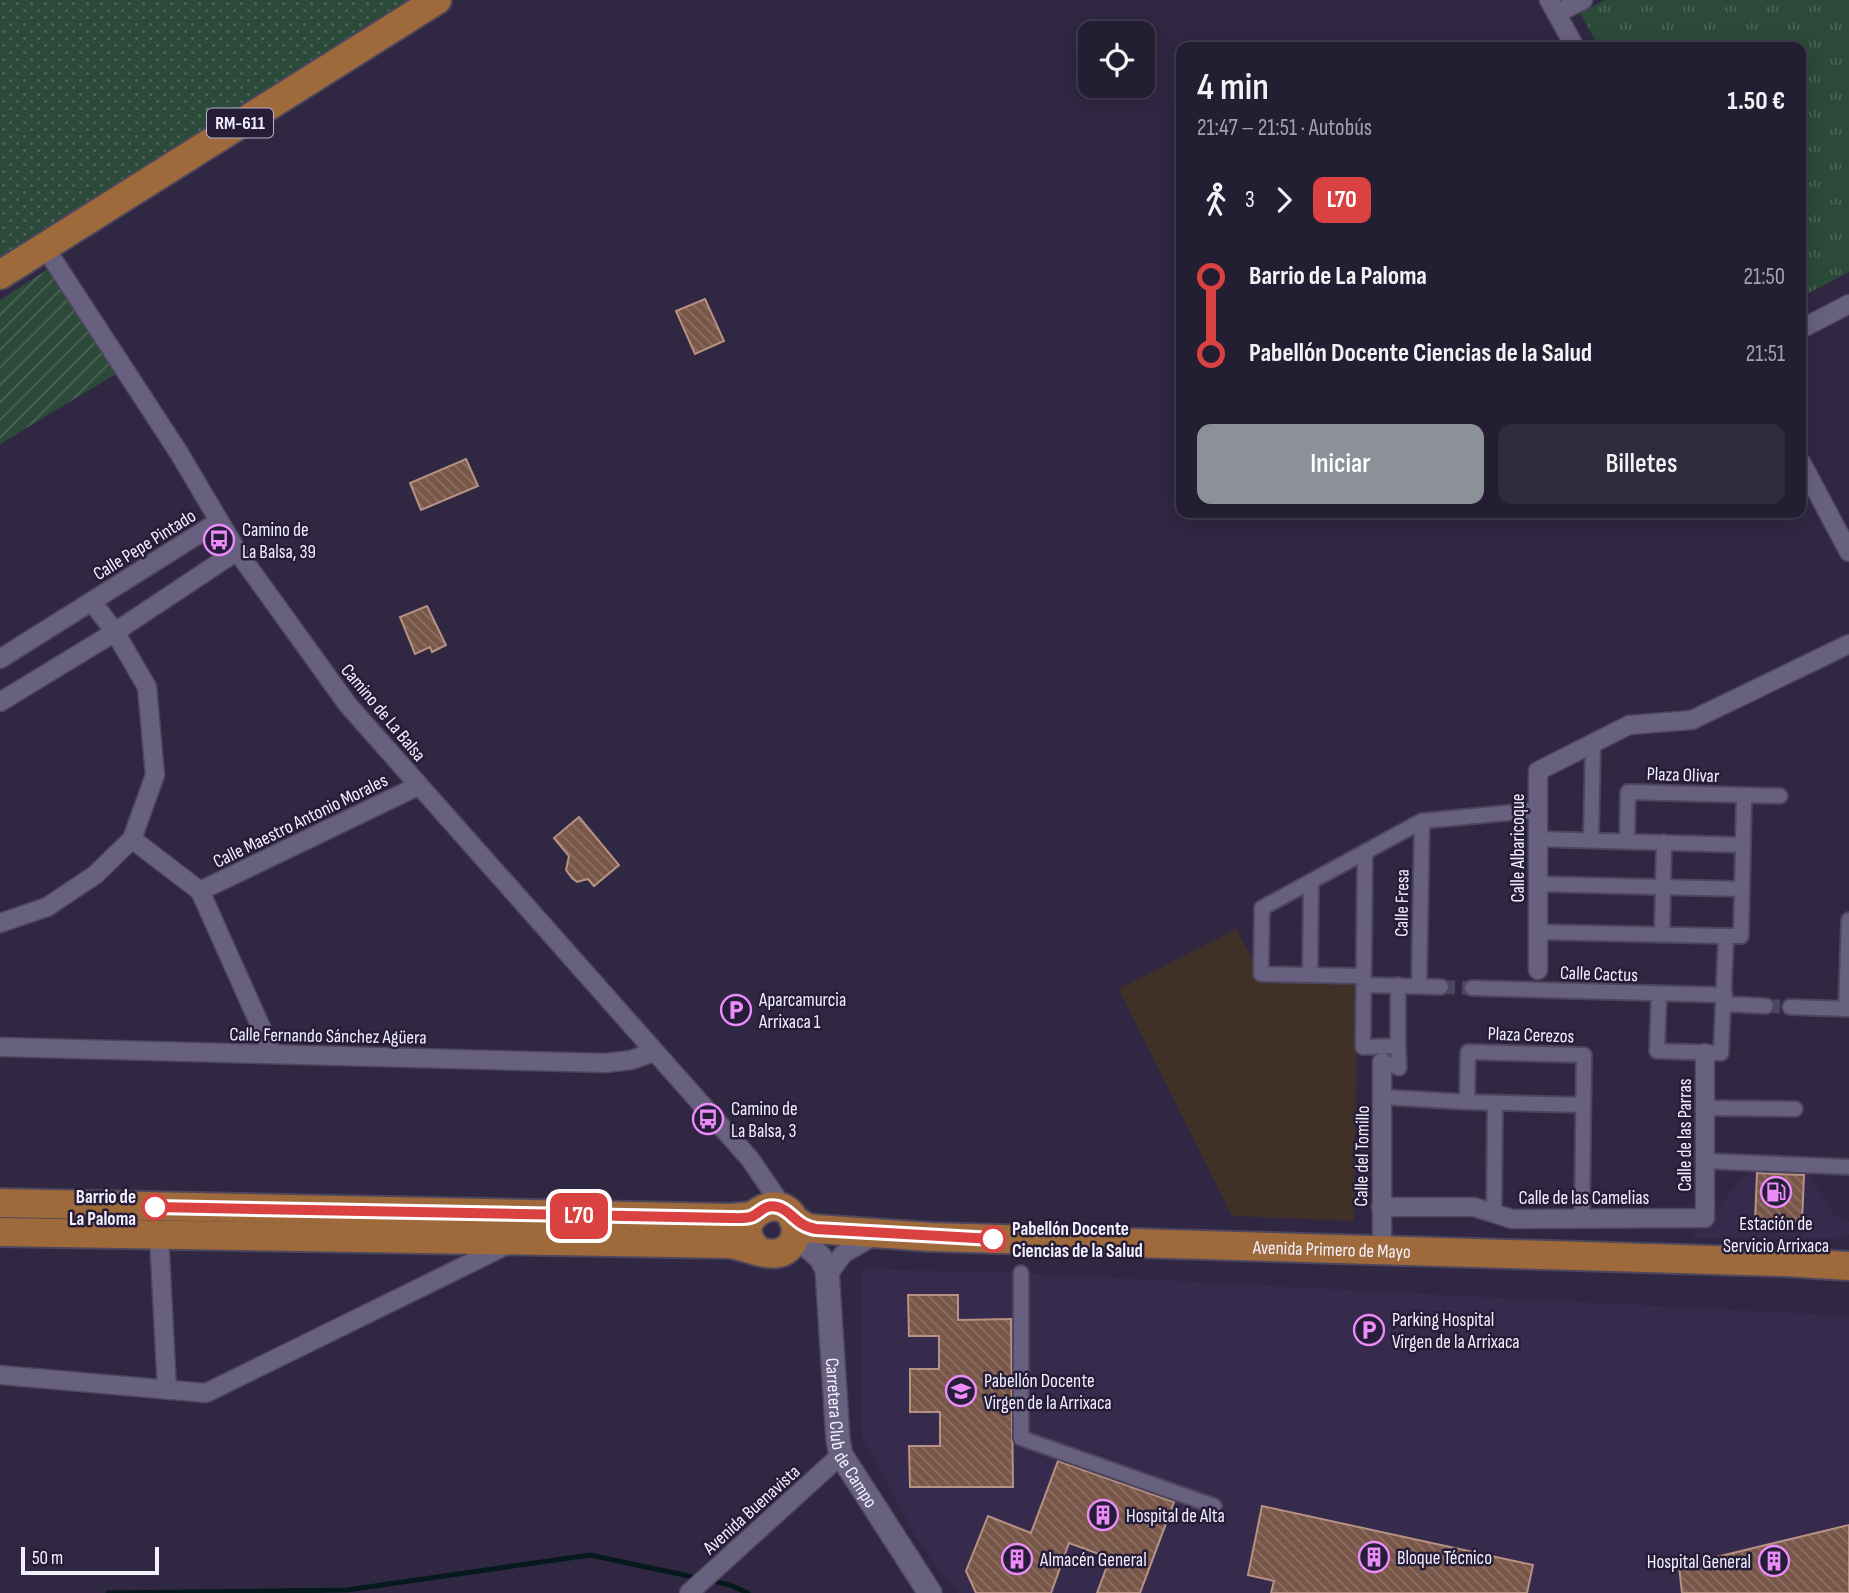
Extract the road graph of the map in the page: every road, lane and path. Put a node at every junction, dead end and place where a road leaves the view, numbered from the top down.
1 (436, 0) edge
2 (1583, 0) edge
3 (1553, 7) edge
4 (1572, 42) edge
5 (44, 246) junction
6 (0, 275) edge
7 (1849, 304) edge
8 (1806, 326) edge
9 (1806, 471) edge
10 (218, 522) junction
11 (237, 551) junction
12 (1849, 552) edge
13 (92, 601) junction
14 (115, 632) junction
15 (1849, 644) edge
16 (0, 659) edge
17 (0, 702) edge
18 (1593, 743) junction
19 (418, 786) junction
20 (1744, 795) junction
21 (1780, 796) dead end
22 (1538, 810) junction
23 (1422, 821) junction
24 (132, 839) junction
25 (1538, 839) junction
26 (1591, 840) junction
27 (1627, 841) junction
28 (1664, 842) junction
29 (1743, 845) junction
30 (1365, 852) junction
31 (1311, 881) junction
32 (1538, 884) junction
33 (1663, 887) junction
34 (1742, 890) junction
35 (200, 891) junction
36 (1849, 920) edge
37 (0, 923) edge
38 (1538, 932) junction
39 (1662, 935) junction
40 (1726, 936) junction
41 (1538, 970) dead end
42 (1310, 975) junction
43 (1364, 981) junction
44 (1398, 985) junction
45 (1419, 986) junction
46 (1441, 987) tunnel mouth
47 (1472, 988) tunnel mouth
48 (1659, 994) junction
49 (1725, 1000) junction
50 (1766, 1006) tunnel mouth
51 (1790, 1007) tunnel mouth
52 (1848, 1009) edge
53 (0, 1046) edge
54 (1398, 1046) junction
55 (654, 1052) junction
56 (1713, 1053) junction
57 (273, 1054) junction
58 (1382, 1062) joint
59 (1383, 1097) junction
60 (1467, 1102) junction
61 (1495, 1102) junction
62 (1583, 1105) junction
63 (1705, 1108) junction
64 (1795, 1109) dead end
65 (750, 1159) junction
66 (1705, 1161) junction
67 (1849, 1167) edge
68 (0, 1203) edge
69 (125, 1206) junction
70 (1381, 1206) junction
71 (197, 1209) junction
72 (1494, 1212) junction
73 (1705, 1218) joint
74 (1581, 1219) junction
75 (783, 1230) junction
76 (0, 1232) edge
77 (885, 1233) junction
78 (159, 1236) junction
79 (517, 1240) junction
80 (1381, 1251) junction
81 (1849, 1266) edge
82 (824, 1267) junction
83 (1021, 1273) dead end
84 (0, 1375) edge
85 (167, 1390) junction
86 (841, 1455) junction
87 (1214, 1506) dead end
88 (689, 1593) edge
89 (930, 1593) edge

1 - 5 main road, RM-611
2 - 3 street
3 - 4 street
5 - 6 main road, RM-611
5 - 10 street, Camino de La Balsa
7 - 8 street
9 - 12 street
10 - 11 street, Camino de La Balsa
10 - 13 street, Calle Pepe Pintado
11 - 14 street
11 - 19 street, Camino de La Balsa
13 - 14 street, Calle Pepe Pintado
13 - 16 street, Calle Pepe Pintado
14 - 17 street
14 - 24 street, Calle Pepe Pintado
15 - 18 street, Calle Albaricoque
18 - 22 street, Calle Albaricoque
18 - 26 street
19 - 35 street, Calle Maestro Antonio Morales
19 - 55 street, Camino de La Balsa
20 - 21 street
20 - 27 street, Plaza Olivar
20 - 29 street, Plaza Olivar
22 - 23 street
22 - 25 street, Calle Albaricoque
23 - 30 street
23 - 45 street, Calle Fresa
24 - 35 street
24 - 37 street
25 - 26 street
25 - 32 street, Calle Albaricoque
26 - 27 street
27 - 28 street
28 - 29 street
28 - 33 street
29 - 34 street, Plaza Olivar
30 - 31 street
30 - 43 street
31 - 42 street
31 - 42 street
32 - 33 street
32 - 38 street, Calle Albaricoque
33 - 34 street
33 - 39 street
34 - 40 street, Plaza Olivar
35 - 57 street
36 - 52 street
38 - 39 street
38 - 41 street, Calle Albaricoque
39 - 40 street
40 - 49 street
42 - 43 street
43 - 44 street
43 - 54 street
44 - 45 street
44 - 54 street
45 - 46 street
47 - 48 street, Calle Cactus
48 - 49 street, Calle Cactus
48 - 56 street
49 - 50 street, Calle Cactus
49 - 56 street
51 - 52 street
53 - 57 street, Calle Fernando Sánchez Agüera
54 - 58 street
55 - 57 street, Calle Fernando Sánchez Agüera
55 - 65 street, Camino de La Balsa
56 - 63 street, Calle de las Parras
58 - 59 street, Calle del Tomillo
59 - 60 street
59 - 70 street, Calle del Tomillo
60 - 61 street
60 - 62 street, Plaza Cerezos
61 - 62 street
61 - 72 street
62 - 74 street
63 - 64 street
63 - 66 street, Calle de las Parras
65 - 75 street, Camino de La Balsa
65 - 75 street, Camino de La Balsa
66 - 67 street
66 - 73 street, Calle de las Parras
68 - 69 main road
69 - 71 main road
69 - 78 main road
70 - 72 street, Calle de las Camelias
70 - 80 street, Calle del Tomillo
71 - 75 main road
71 - 78 main road
72 - 74 street, Calle de las Camelias
73 - 74 street, Calle de las Camelias
75 - 77 main road, Avenida Primero de Mayo
75 - 79 main road
75 - 82 street
76 - 78 main road
77 - 80 main road, Avenida Primero de Mayo
77 - 82 street
78 - 79 main road
78 - 85 street
79 - 85 street
80 - 81 main road, Avenida Primero de Mayo
82 - 86 street, Carretera Club de Campo
83 - 87 street
84 - 85 street
86 - 88 street, Avenida Buenavista
86 - 89 street, Carretera Club de Campo

